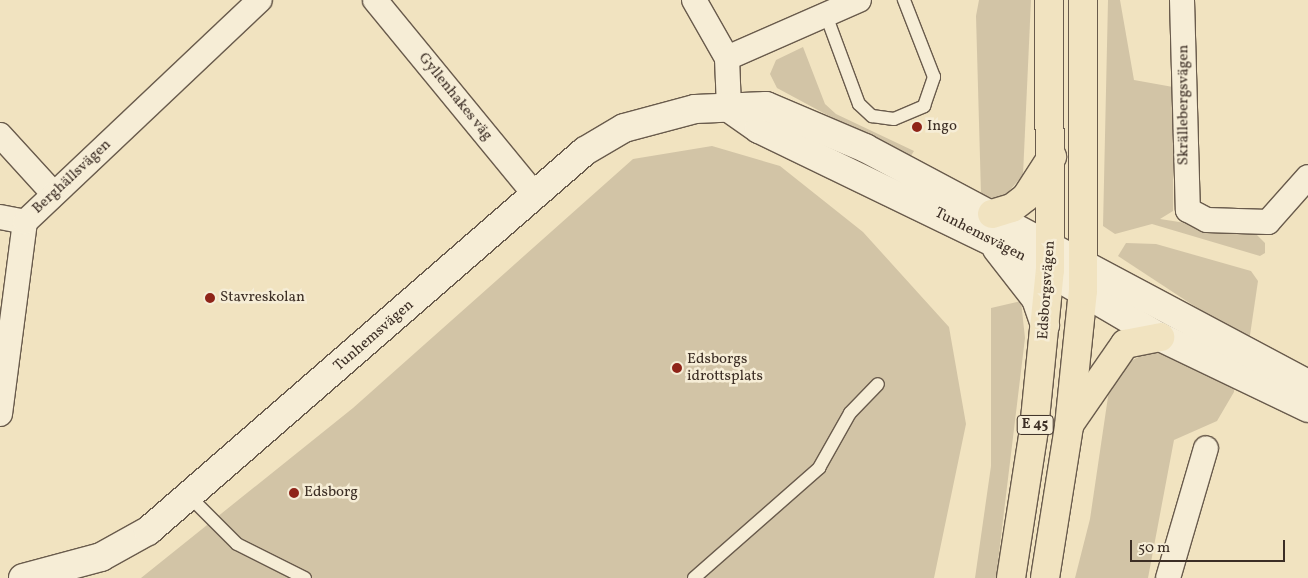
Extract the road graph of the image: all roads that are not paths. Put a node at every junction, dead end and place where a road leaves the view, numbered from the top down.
1 (260, 0) edge
2 (375, 0) edge
3 (694, 0) edge
4 (859, 0) edge
5 (904, 0) edge
6 (1050, 0) edge
7 (1083, 0) edge
8 (1182, 0) edge
9 (826, 15) junction
10 (727, 58) junction
11 (729, 108) junction
12 (0, 135) edge
13 (1052, 156) junction
14 (1308, 177) edge
15 (54, 193) junction
16 (535, 195) junction
17 (0, 216) edge
18 (25, 222) junction
19 (990, 226) junction
20 (1050, 257) junction
21 (1083, 262) junction
22 (1083, 291) junction
23 (1045, 325) junction
24 (1160, 337) junction
25 (878, 384) dead end
26 (1308, 384) edge
27 (1, 399) edge
28 (1308, 408) edge
29 (1069, 426) junction
30 (1206, 448) dead end
31 (188, 495) junction
32 (23, 578) edge
33 (305, 578) edge
34 (694, 578) edge
35 (1010, 578) edge
36 (1045, 578) edge
37 (1168, 578) edge

1 - 15 street, Berghällsvägen
2 - 16 street, Gyllenhakes väg
3 - 10 street
4 - 9 street
5 - 9 lane
6 - 13 highway, Edsborgsvägen / E 45
7 - 21 highway, E 45
8 - 14 street, Skrällebergsvägen
9 - 10 street
10 - 11 street
11 - 16 street, Tunhemsvägen
11 - 19 street, Tunhemsvägen
12 - 15 street
13 - 19 highway
13 - 20 highway, Edsborgsvägen / E 45
15 - 18 street, Berghällsvägen
16 - 31 street, Tunhemsvägen
17 - 18 street
18 - 27 street, Berghällsvägen
19 - 20 street, Tunhemsvägen
19 - 23 street
20 - 21 street, Tunhemsvägen
20 - 22 street, Tunhemsvägen
20 - 23 highway, Edsborgsvägen / E 45
21 - 22 highway, E 45
21 - 26 street, Tunhemsvägen
22 - 24 street, Tunhemsvägen
22 - 29 highway, E 45
23 - 35 highway, Edsborgsvägen / E 45
24 - 28 street, Tunhemsvägen
24 - 29 highway
25 - 34 lane
29 - 36 highway, E 45
30 - 37 street
31 - 32 street, Tunhemsvägen
31 - 33 lane

